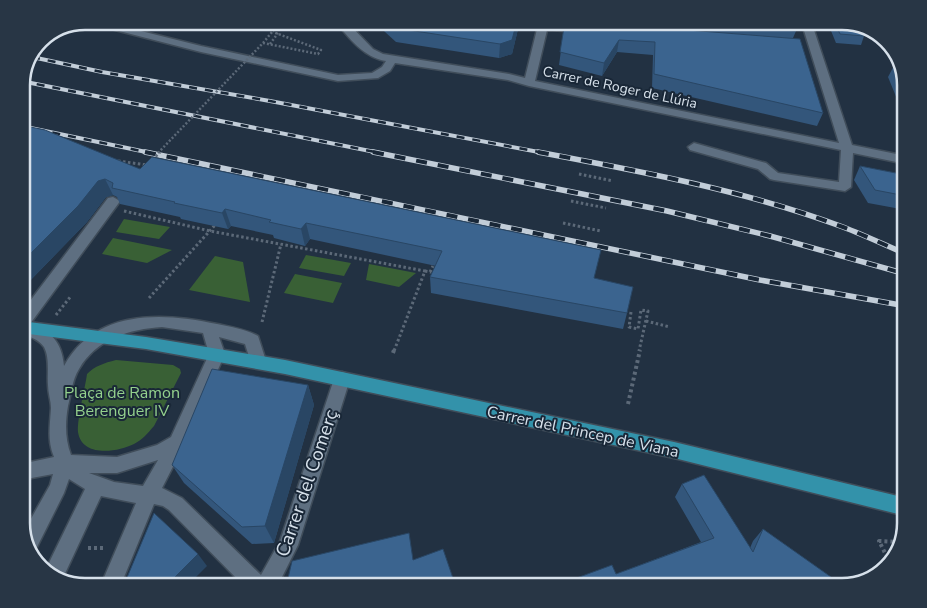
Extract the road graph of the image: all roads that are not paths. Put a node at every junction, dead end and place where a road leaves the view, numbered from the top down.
1 (124, 30) edge
2 (349, 30) edge
3 (542, 30) edge
4 (585, 30) edge
5 (807, 30) edge
6 (592, 31) edge
7 (392, 59) junction
8 (529, 83) junction
9 (694, 147) dead end
10 (847, 149) junction
11 (897, 158) edge
12 (111, 204) edge
13 (30, 315) edge
14 (30, 328) edge
15 (209, 329) junction
16 (30, 330) edge
17 (100, 336) junction
18 (217, 354) junction
19 (258, 361) junction
20 (342, 379) junction
21 (60, 408) junction
22 (177, 442) junction
23 (65, 463) junction
24 (30, 470) edge
25 (93, 493) dead end
26 (148, 496) junction
27 (897, 505) edge
28 (32, 537) edge
29 (56, 570) edge
30 (114, 578) edge
31 (250, 578) edge
32 (271, 578) edge

1 - 7 street
2 - 7 street, Carrer de Roger de Llúria
3 - 8 street
4 - 6 street
5 - 10 street
7 - 8 street, Carrer de Roger de Llúria
8 - 10 street, Carrer de Roger de Llúria
9 - 10 street
10 - 11 street, Carrer de Roger de Llúria
12 - 13 street
14 - 17 main road, Carrer del Princep de Viana
15 - 17 street, Carrer del Princep de Viana
15 - 18 street
15 - 19 street, Carrer del Princep de Viana
16 - 21 street
17 - 18 main road, Carrer del Princep de Viana
17 - 21 street
18 - 19 main road, Carrer del Princep de Viana
18 - 22 street
19 - 20 main road, Carrer del Princep de Viana
20 - 27 main road, Carrer del Princep de Viana
20 - 32 street, Carrer del Comerç
21 - 23 street
22 - 23 street
22 - 26 street
23 - 24 street
23 - 26 street
23 - 28 street
25 - 29 street
26 - 30 street
26 - 31 street

